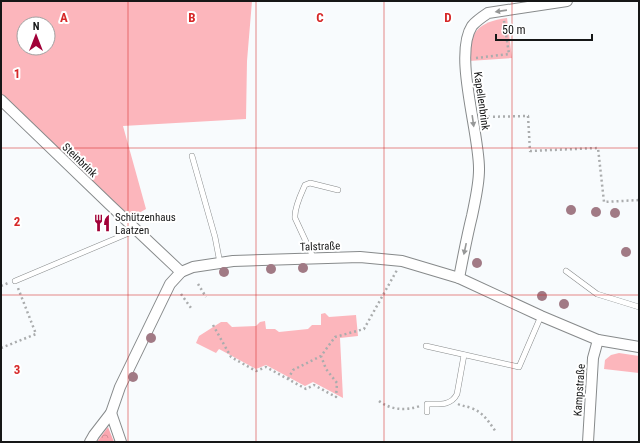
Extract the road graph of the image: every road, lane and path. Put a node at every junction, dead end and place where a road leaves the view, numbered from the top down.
1 (567, 1) edge
2 (502, 11) junction
3 (465, 60) junction
4 (3, 106) edge
5 (473, 118) junction
6 (192, 156) dead end
7 (338, 190) dead end
8 (639, 200) edge
9 (136, 230) junction
10 (314, 259) junction
11 (402, 261) junction
12 (220, 262) junction
13 (566, 271) dead end
14 (181, 272) junction
15 (459, 278) junction
16 (15, 280) joint
17 (198, 284) dead end
18 (181, 294) dead end
19 (206, 297) dead end
20 (639, 307) edge
21 (191, 308) dead end
22 (541, 316) junction
23 (212, 325) dead end
24 (598, 340) junction
25 (426, 346) dead end
26 (639, 347) edge
27 (1, 348) edge
28 (464, 355) junction
29 (321, 356) junction
30 (288, 379) junction
31 (455, 399) junction
32 (379, 401) dead end
33 (427, 404) junction
34 (427, 412) dead end
35 (110, 413) junction
36 (496, 432) dead end
37 (90, 442) edge
38 (121, 442) edge
39 (588, 442) edge

1 - 2 street, Kapellenbrink
2 -> 3 street, Kapellenbrink
2 - 3 path
3 - 5 street, Kapellenbrink
4 - 9 street, Steinbrink
5 - 8 path
5 -> 15 street, Kapellenbrink
6 - 12 lane
7 - 10 lane
9 - 14 street, Steinbrink
9 - 16 lane
10 - 11 street, Talstraße
10 - 12 street, Talstraße
11 - 15 street, Talstraße
11 - 29 path
12 - 14 street, Talstraße
13 - 20 lane
14 - 35 street
15 - 22 street, Talstraße
16 - 27 path
17 - 19 path
18 - 21 path
22 - 24 street, Talstraße
22 - 28 lane
23 - 30 path
24 - 26 street, Talstraße
24 - 39 street, Kampstraße
25 - 28 lane
28 - 31 lane
29 - 30 path
29 - 30 path
31 - 33 lane
31 - 36 path
32 - 33 path
33 - 34 lane
35 - 37 street
35 - 38 street

